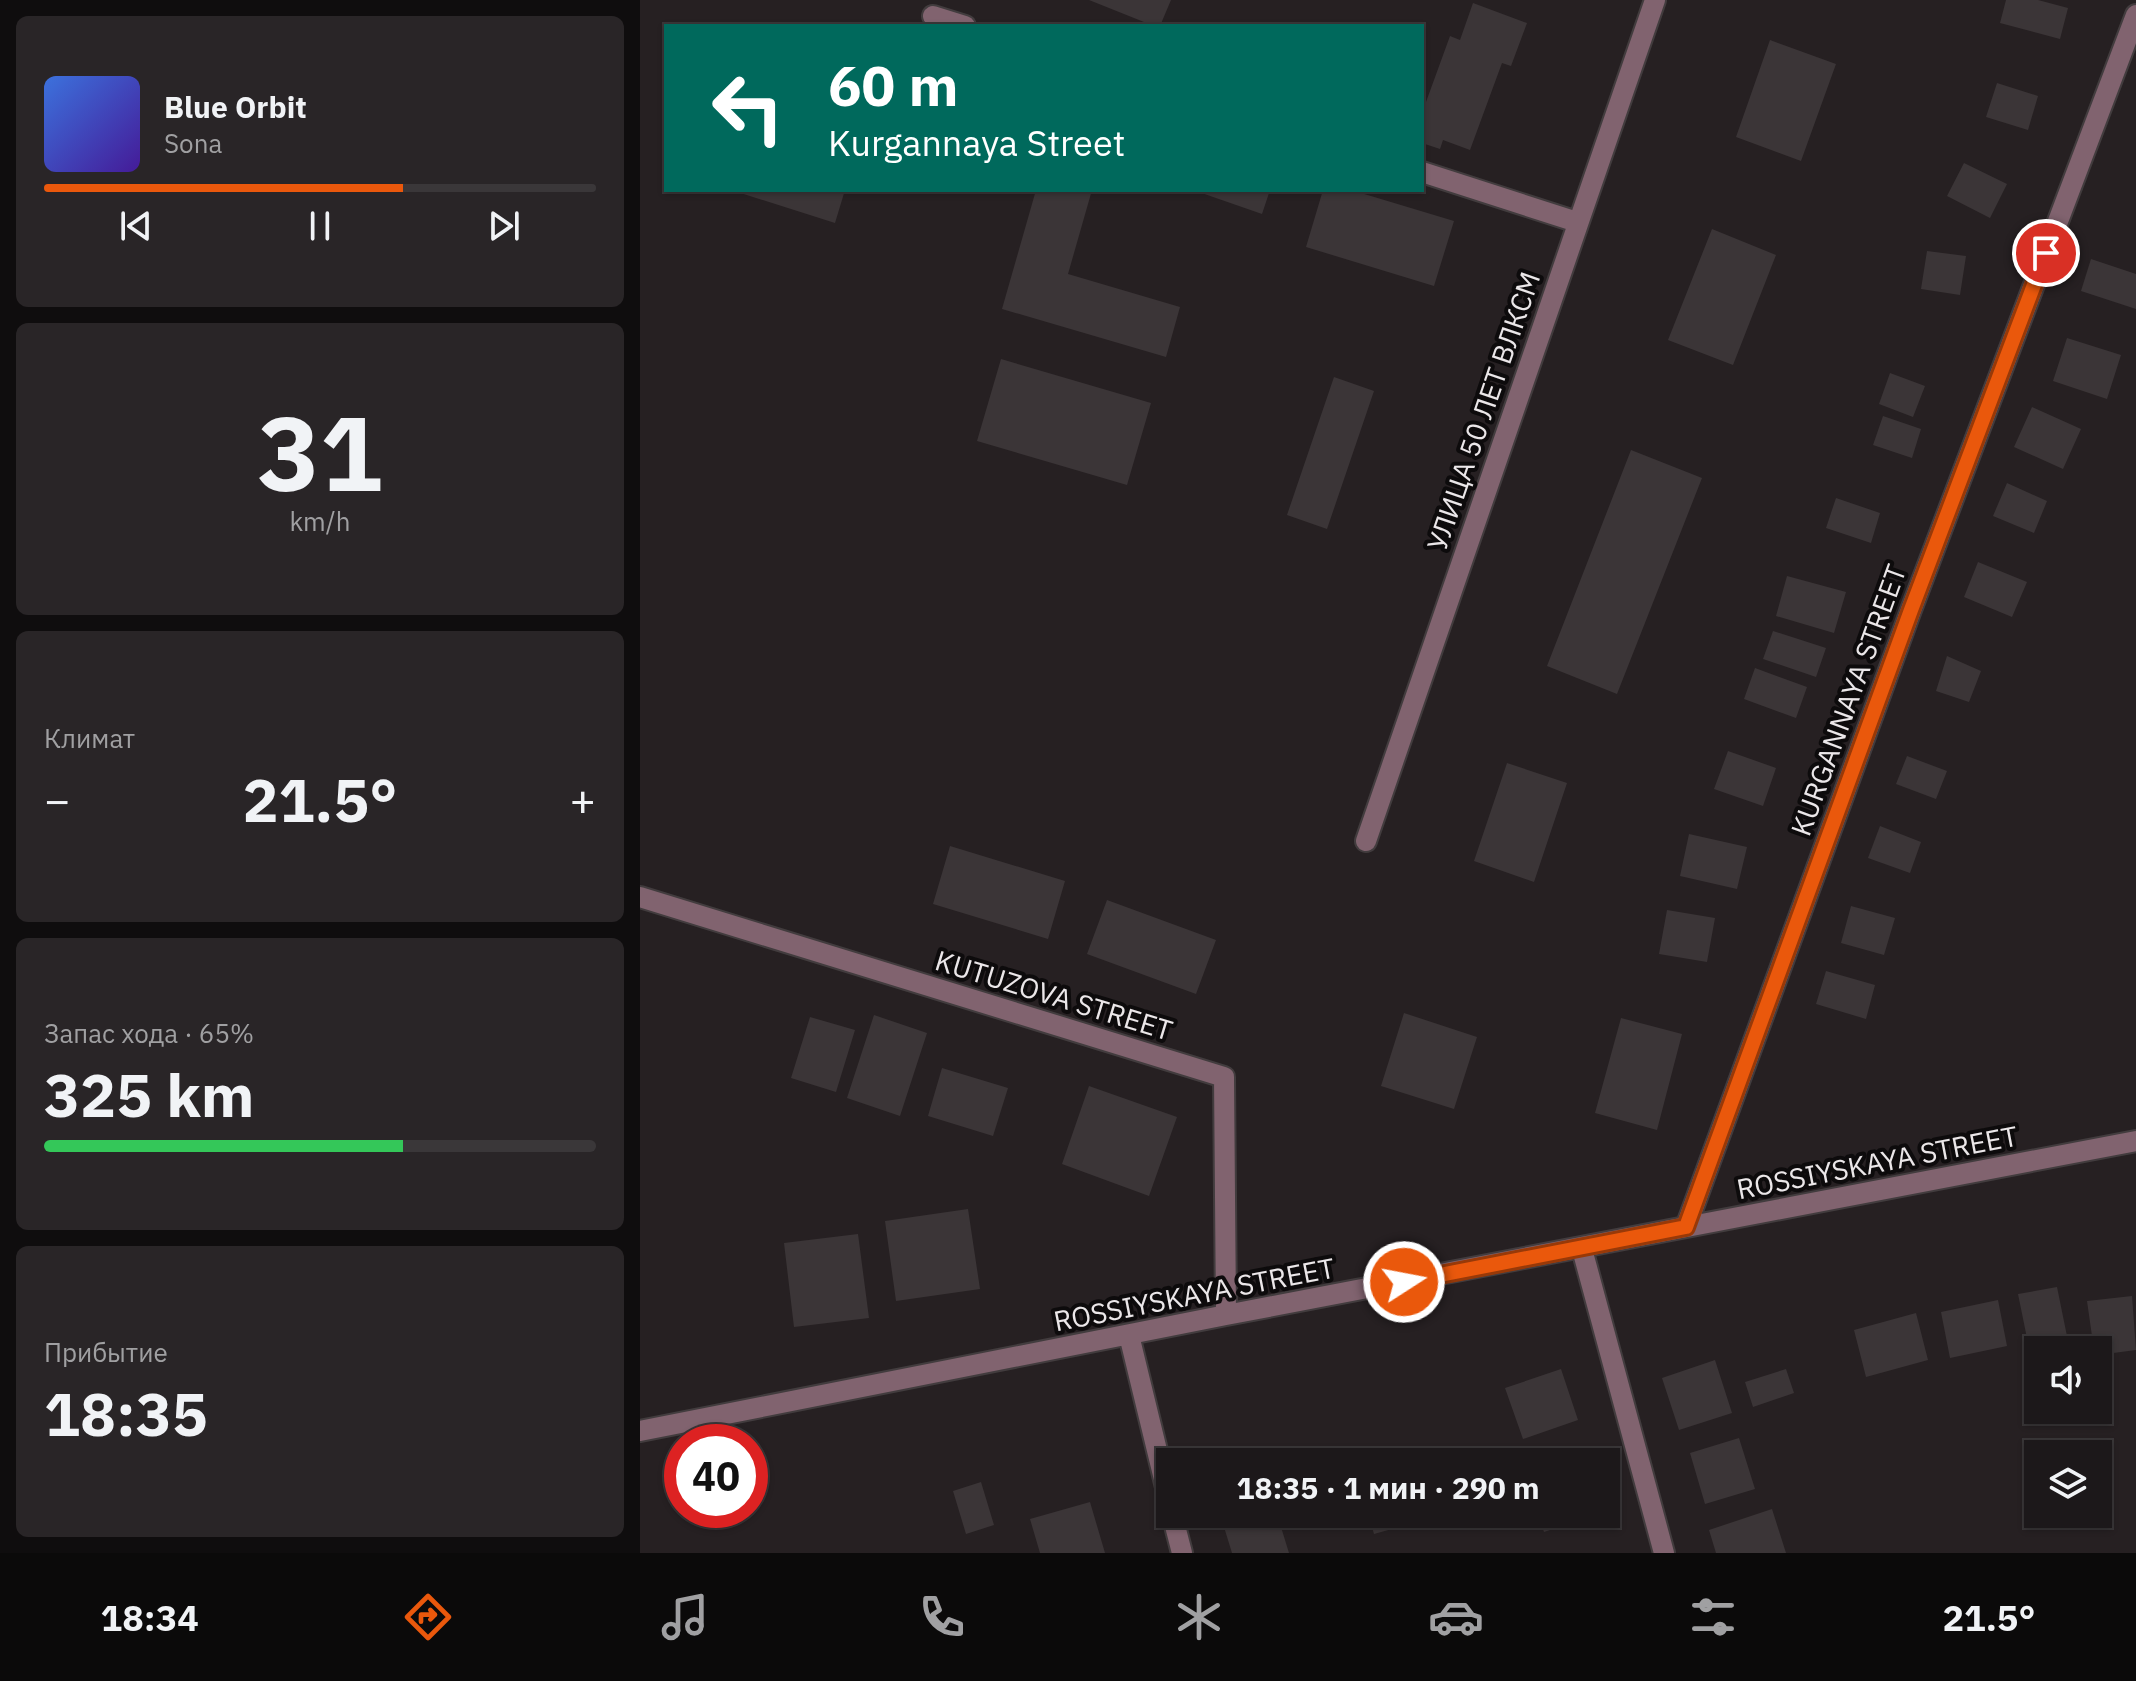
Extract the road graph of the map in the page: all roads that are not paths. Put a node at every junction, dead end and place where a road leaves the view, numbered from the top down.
1 (1655, 0) edge
2 (2136, 15) edge
3 (933, 16) dead end
4 (959, 24) edge
5 (1424, 173) edge
6 (1577, 222) junction
7 (1366, 841) dead end
8 (640, 897) edge
9 (2136, 1141) edge
10 (1686, 1227) junction
11 (1582, 1249) junction
12 (1226, 1315) junction
13 (1129, 1335) junction
14 (640, 1431) edge
15 (1156, 1448) edge
16 (1176, 1528) edge
17 (1182, 1553) edge
18 (1664, 1553) edge

1 - 6 street, УЛИЦА 50 ЛЕТ ВЛКСМ
2 - 10 street, KURGANNAYA STREET
3 - 4 street
5 - 6 street
6 - 7 street, УЛИЦА 50 ЛЕТ ВЛКСМ
8 - 12 street, KUTUZOVA STREET
9 - 10 street, ROSSIYSKAYA STREET
10 - 11 street, ROSSIYSKAYA STREET
11 - 12 street, ROSSIYSKAYA STREET
11 - 18 street
12 - 13 street, ROSSIYSKAYA STREET
13 - 14 street, ROSSIYSKAYA STREET
13 - 15 street
16 - 17 street

